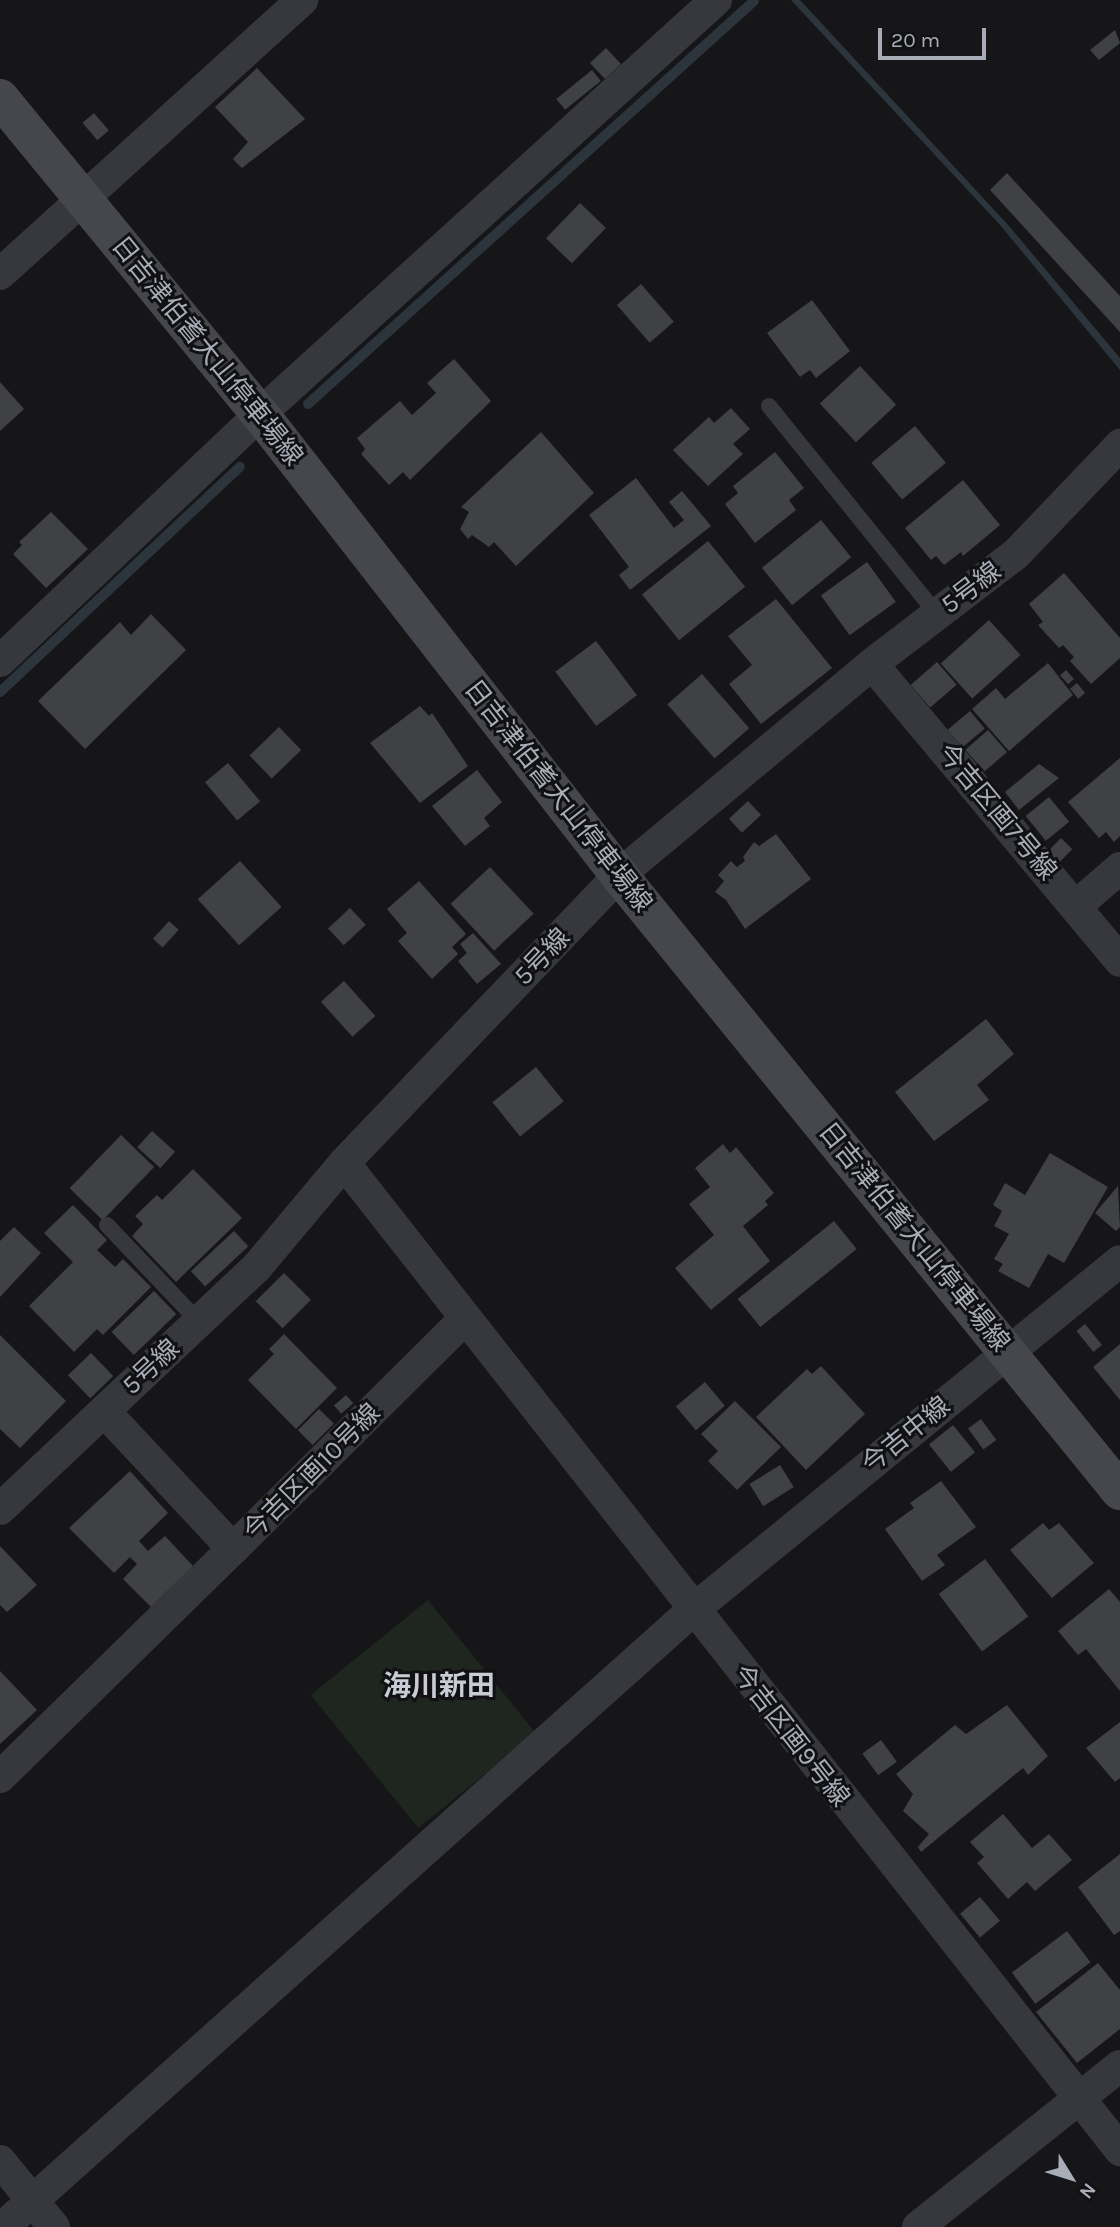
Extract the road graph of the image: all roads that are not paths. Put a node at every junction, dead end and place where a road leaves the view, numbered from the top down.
1 (302, 0) edge
2 (716, 0) edge
3 (0, 98) edge
4 (82, 197) junction
5 (0, 274) edge
6 (769, 406) dead end
7 (260, 414) junction
8 (1120, 445) edge
9 (937, 614) junction
10 (0, 661) edge
11 (872, 664) junction
12 (1120, 869) edge
13 (619, 875) junction
14 (1076, 906) junction
15 (1120, 961) edge
16 (344, 1163) junction
17 (107, 1225) dead end
18 (1120, 1261) edge
19 (464, 1320) junction
20 (199, 1322) junction
21 (1008, 1352) junction
22 (104, 1411) junction
23 (1120, 1491) edge
24 (0, 1509) edge
25 (233, 1549) junction
26 (692, 1610) junction
27 (0, 1777) edge
28 (1120, 2066) edge
29 (1079, 2099) junction
30 (1120, 2150) edge
31 (0, 2161) edge
32 (32, 2201) junction
33 (3, 2227) edge
34 (54, 2227) edge
35 (918, 2227) edge

1 - 4 street
2 - 7 street
3 - 4 main road, 日吉津伯耆大山停車場線
4 - 5 street
4 - 7 main road, 日吉津伯耆大山停車場線
6 - 9 lane
7 - 10 street
7 - 13 main road, 日吉津伯耆大山停車場線
8 - 9 street, 5号線
9 - 11 street, 5号線
11 - 13 street, 5号線
11 - 14 street, 今吉区画7号線
12 - 14 street
13 - 16 street, 5号線
13 - 21 main road, 日吉津伯耆大山停車場線
14 - 15 street, 今吉区画7号線
16 - 19 street, 今吉区画9号線
16 - 20 street, 5号線
17 - 20 lane
18 - 21 street, 今吉中線
19 - 25 street, 今吉区画10号線
19 - 26 street, 今吉区画9号線
20 - 22 street, 5号線
21 - 23 main road, 日吉津伯耆大山停車場線
21 - 26 street, 今吉中線
22 - 24 street, 5号線
22 - 25 street, 今吉区画10号線
25 - 27 street
26 - 29 street, 今吉区画9号線
26 - 32 street, 今吉中線
28 - 29 street
29 - 30 street, 今吉区画9号線
29 - 35 street
31 - 32 street
32 - 33 street, 今吉中線
32 - 34 street

